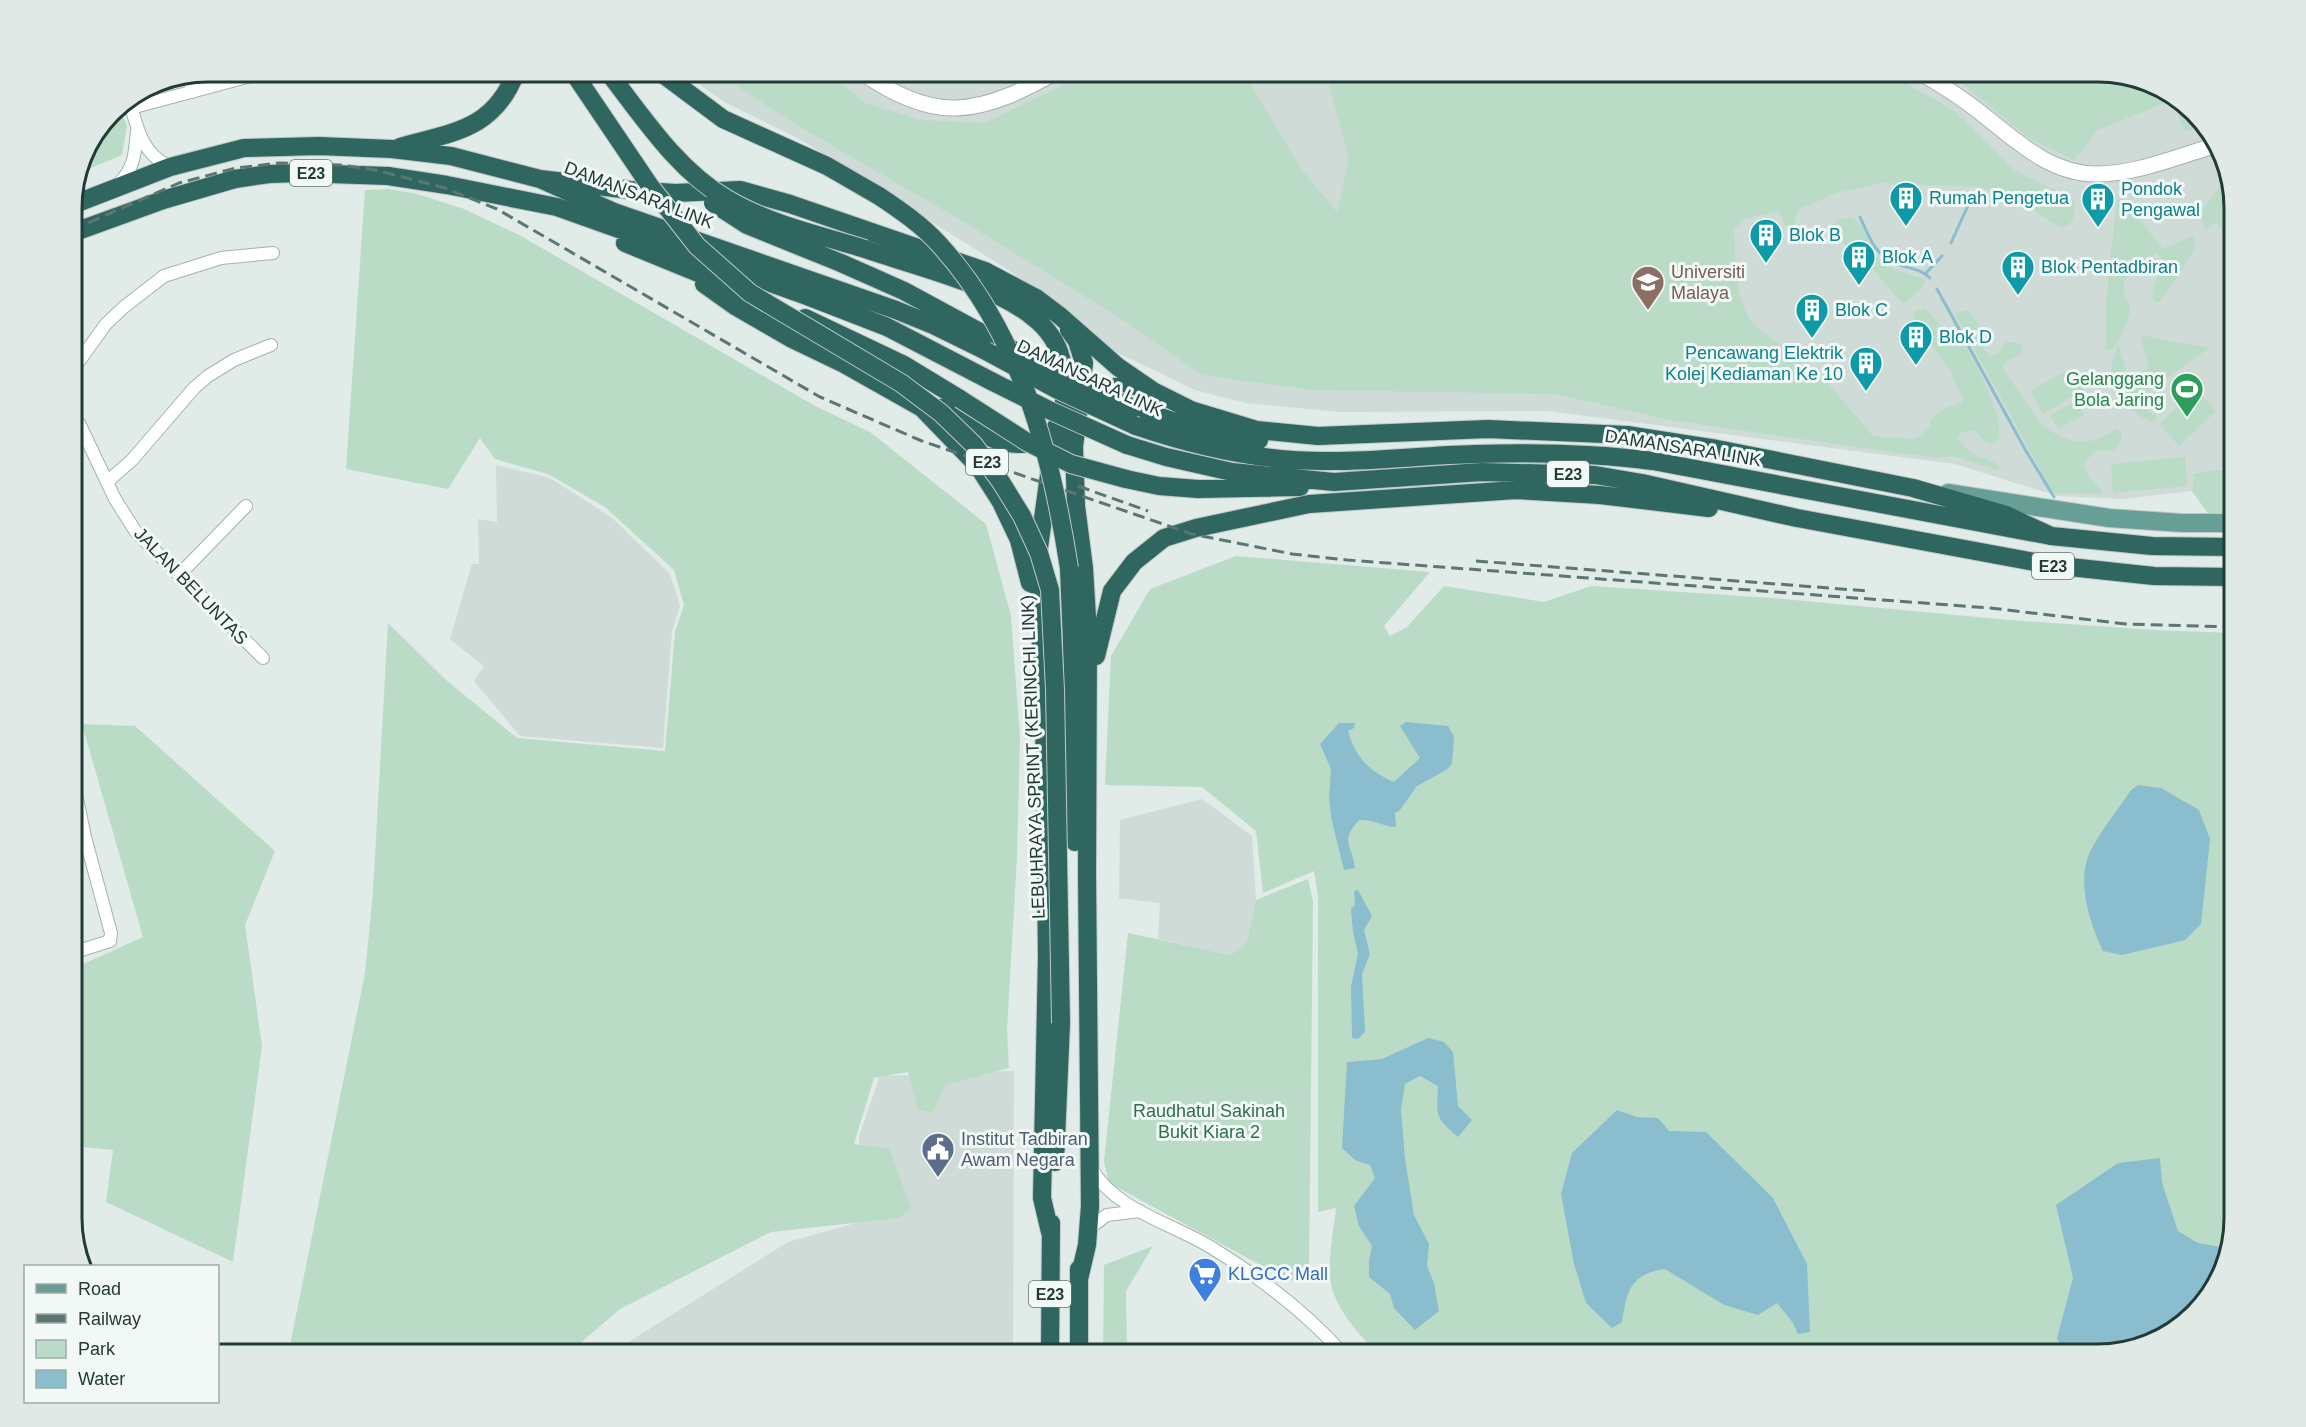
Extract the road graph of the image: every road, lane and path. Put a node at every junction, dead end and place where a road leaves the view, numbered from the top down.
1 (228, 82) edge
2 (511, 82) edge
3 (580, 82) edge
4 (605, 82) edge
5 (616, 82) edge
6 (673, 82) edge
7 (876, 82) edge
8 (1037, 82) edge
9 (1934, 82) edge
10 (191, 84) edge
11 (192, 92) junction
12 (142, 102) edge
13 (132, 109) edge
14 (137, 129) junction
15 (2208, 148) edge
16 (392, 149) junction
17 (170, 167) junction
18 (540, 179) junction
19 (114, 187) junction
20 (514, 199) junction
21 (83, 200) edge
22 (83, 229) edge
23 (273, 253) dead end
24 (675, 264) junction
25 (750, 293) junction
26 (1036, 298) junction
27 (271, 345) dead end
28 (83, 356) edge
29 (1153, 391) junction
30 (1080, 410) junction
31 (1511, 430) junction
32 (83, 431) edge
33 (1448, 441) junction
34 (1607, 455) junction
35 (107, 482) junction
36 (1334, 482) junction
37 (1913, 488) junction
38 (246, 506) dead end
39 (1797, 518) junction
40 (2223, 523) edge
41 (2052, 536) junction
42 (2223, 547) edge
43 (1036, 562) junction
44 (1084, 568) junction
45 (179, 574) junction
46 (2223, 577) edge
47 (1038, 612) junction
48 (263, 658) dead end
49 (1088, 693) junction
50 (83, 827) edge
51 (85, 837) joint
52 (83, 949) edge
53 (1069, 1025) junction
54 (1090, 1167) junction
55 (1141, 1211) junction
56 (1088, 1229) junction
57 (1050, 1232) junction
58 (1079, 1279) junction
59 (1050, 1344) edge
60 (1079, 1344) edge
61 (1334, 1344) edge

1 - 11 street
2 - 16 highway
3 - 25 highway, LEBUHRAYA SPRINT (KERINCHI LINK) / E23, bridge
4 - 33 highway, bridge
5 - 24 highway, bridge
6 - 53 highway, LEBUHRAYA SPRINT (KERINCHI LINK) / E23, bridge
7 - 8 street
9 - 15 street
10 - 11 street
11 - 12 street
13 - 14 street
14 - 17 street
14 - 19 street
16 - 17 highway, DAMANSARA LINK / E23
16 - 18 highway, DAMANSARA LINK / E23
17 - 19 highway, DAMANSARA LINK / E23
18 - 26 highway
18 - 34 highway, DAMANSARA LINK / E23, bridge
19 - 21 highway, DAMANSARA LINK / E23
20 - 22 highway, DAMANSARA LINK / E23
20 - 24 highway
20 - 36 highway, DAMANSARA LINK / E23, bridge
23 - 28 street
24 - 47 highway
25 - 36 highway, bridge
25 - 53 highway, LEBUHRAYA SPRINT (KERINCHI LINK) / E23, bridge
26 - 29 highway
26 - 30 highway
27 - 35 street
29 - 30 highway
29 - 31 highway
30 - 43 highway
30 - 44 highway
31 - 33 highway
31 - 37 highway
32 - 35 street, JALAN BELUNTAS
33 - 34 highway
34 - 41 highway, DAMANSARA LINK / E23
35 - 45 street, JALAN BELUNTAS
36 - 39 highway, DAMANSARA LINK / E23
37 - 40 main road
37 - 41 highway
38 - 45 street
39 - 46 highway, DAMANSARA LINK / E23
39 - 49 highway
41 - 42 highway, DAMANSARA LINK / E23
43 - 44 highway
43 - 47 highway
44 - 49 highway
45 - 48 street, JALAN BELUNTAS
47 - 57 highway
49 - 54 highway
50 - 51 street
51 - 52 street
53 - 57 highway, LEBUHRAYA SPRINT (KERINCHI LINK) / E23
53 - 58 highway, LEBUHRAYA SPRINT (KERINCHI LINK) / E23
54 - 55 street
54 - 56 highway
55 - 56 street
55 - 61 street
56 - 58 highway
57 - 59 highway, LEBUHRAYA SPRINT (KERINCHI LINK) / E23
58 - 60 highway, LEBUHRAYA SPRINT (KERINCHI LINK) / E23

